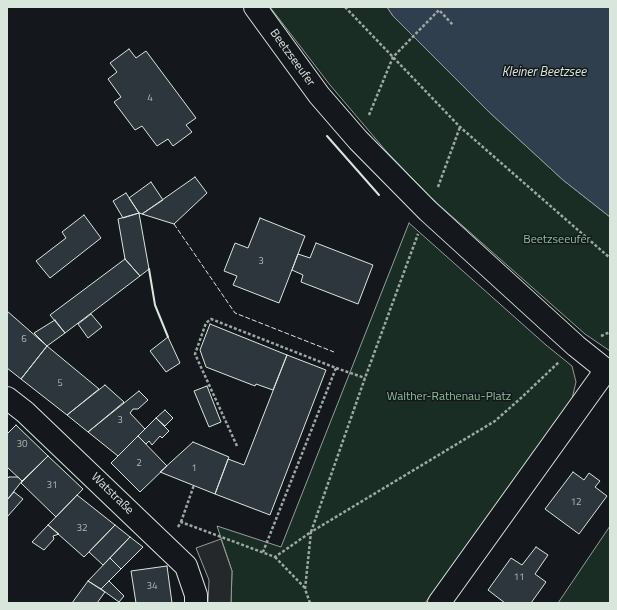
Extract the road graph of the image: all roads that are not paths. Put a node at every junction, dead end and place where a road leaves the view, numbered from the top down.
1 (255, 7) edge
2 (608, 370) edge
3 (7, 398) edge
4 (196, 603) edge
5 (439, 603) edge

1 - 2 street, Beetzseeufer
2 - 5 street
3 - 4 street, Watstraße

